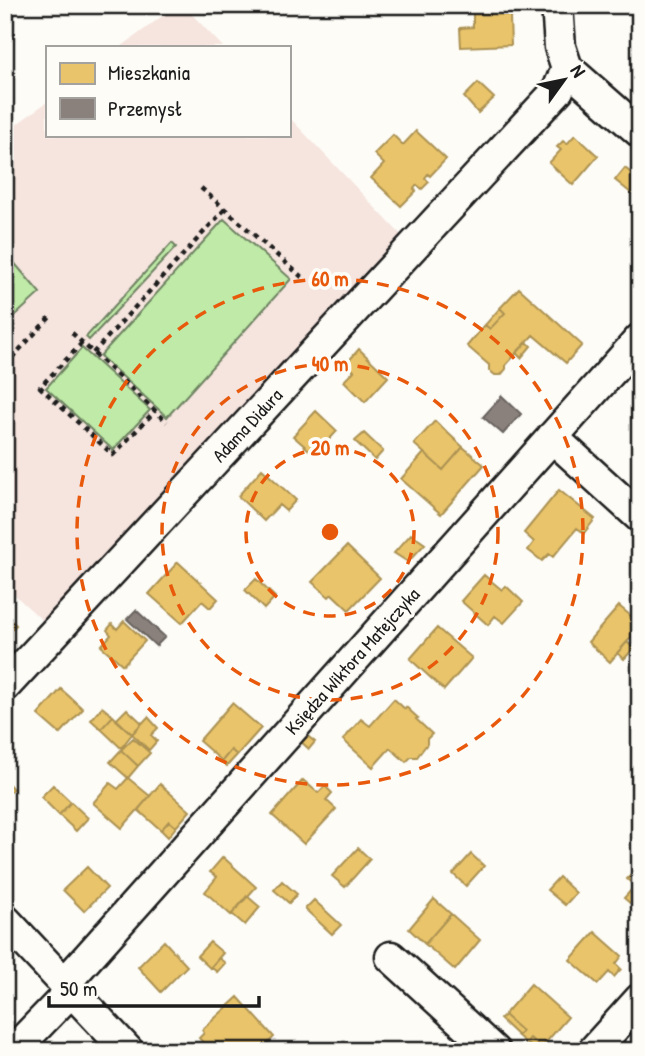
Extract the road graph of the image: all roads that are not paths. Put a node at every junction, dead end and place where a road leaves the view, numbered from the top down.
1 (557, 5) edge
2 (567, 68) junction
3 (640, 132) edge
4 (640, 339) edge
5 (552, 437) junction
6 (640, 517) edge
7 (5, 686) edge
8 (5, 920) edge
9 (391, 957) dead end
10 (68, 987) junction
11 (640, 999) edge
12 (13, 1051) edge
13 (128, 1051) edge
14 (494, 1051) edge
15 (593, 1051) edge

1 - 2 street
2 - 3 street
2 - 7 street, Adama Didura
4 - 5 street, Księdza Wiktora Matejczyka
5 - 6 street
5 - 10 street, Księdza Wiktora Matejczyka
8 - 10 street
9 - 14 street
10 - 12 street, Księdza Wiktora Matejczyka
10 - 13 street
11 - 15 street

